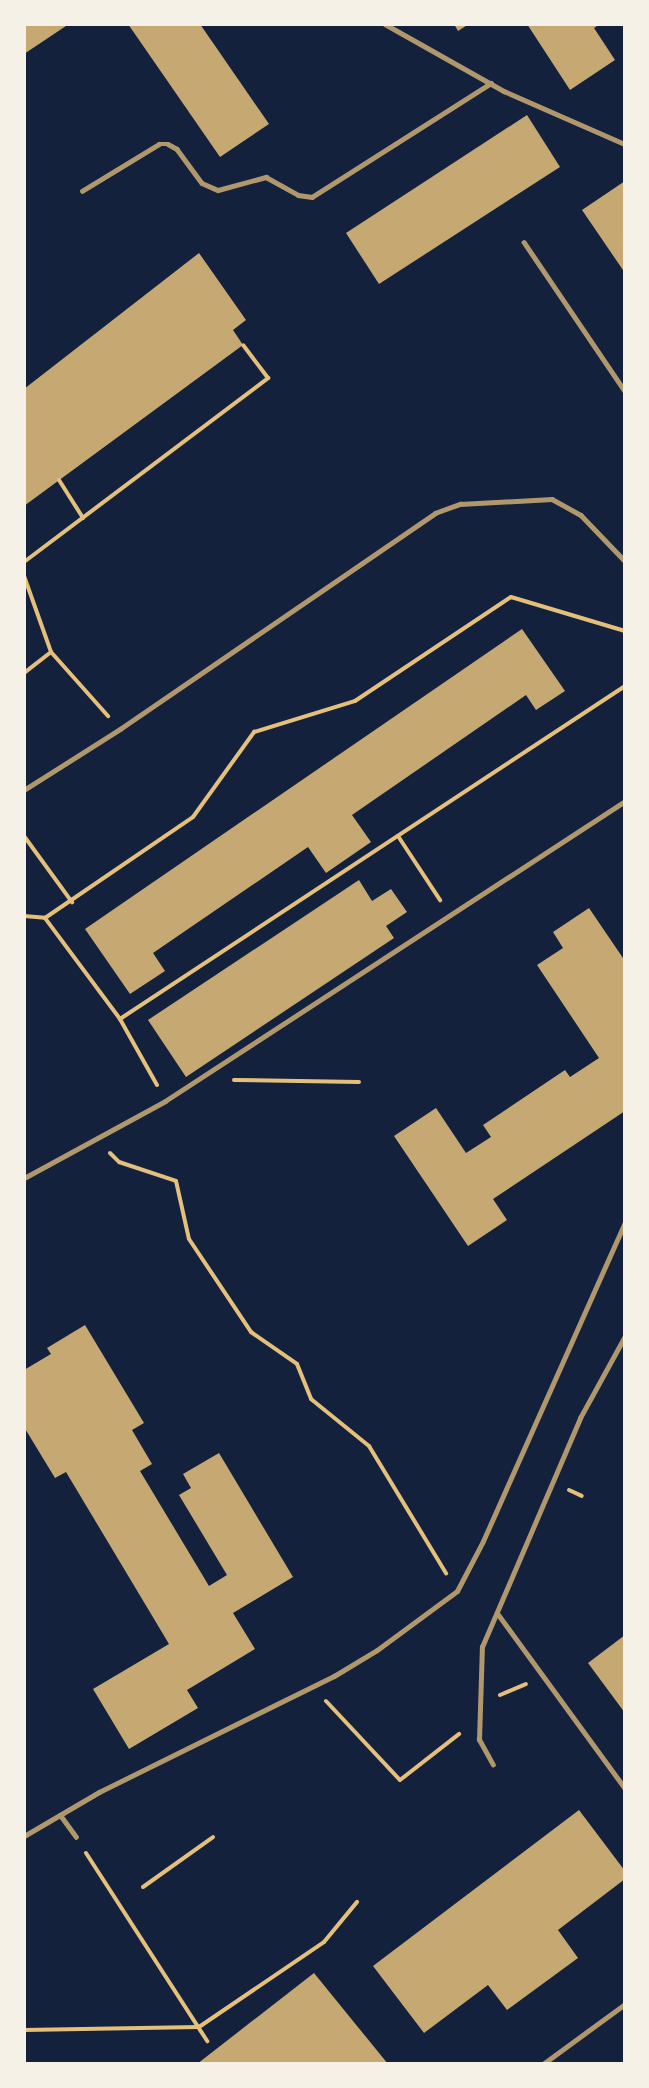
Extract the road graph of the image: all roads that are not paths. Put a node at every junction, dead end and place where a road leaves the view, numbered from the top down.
1 (385, 24) edge
2 (491, 83) junction
3 (625, 144) edge
4 (82, 191) dead end
5 (524, 242) dead end
6 (625, 391) edge
7 (625, 561) edge
8 (24, 789) edge
9 (625, 801) edge
10 (24, 1178) edge
11 (625, 1222) edge
12 (625, 1336) edge
13 (498, 1614) junction
14 (492, 1765) dead end
15 (625, 1788) edge
16 (60, 1815) junction
17 (24, 1836) edge
18 (76, 1838) road end
19 (625, 2004) edge
20 (555, 2056) junction
21 (543, 2064) edge
22 (554, 2064) edge

1 - 2 lane
2 - 3 lane
2 - 4 lane
5 - 6 lane
7 - 8 lane
9 - 10 street
11 - 16 street
12 - 13 lane
13 - 14 lane
13 - 15 lane
16 - 17 street
16 - 18 street
19 - 20 lane
20 - 21 lane
20 - 22 lane

